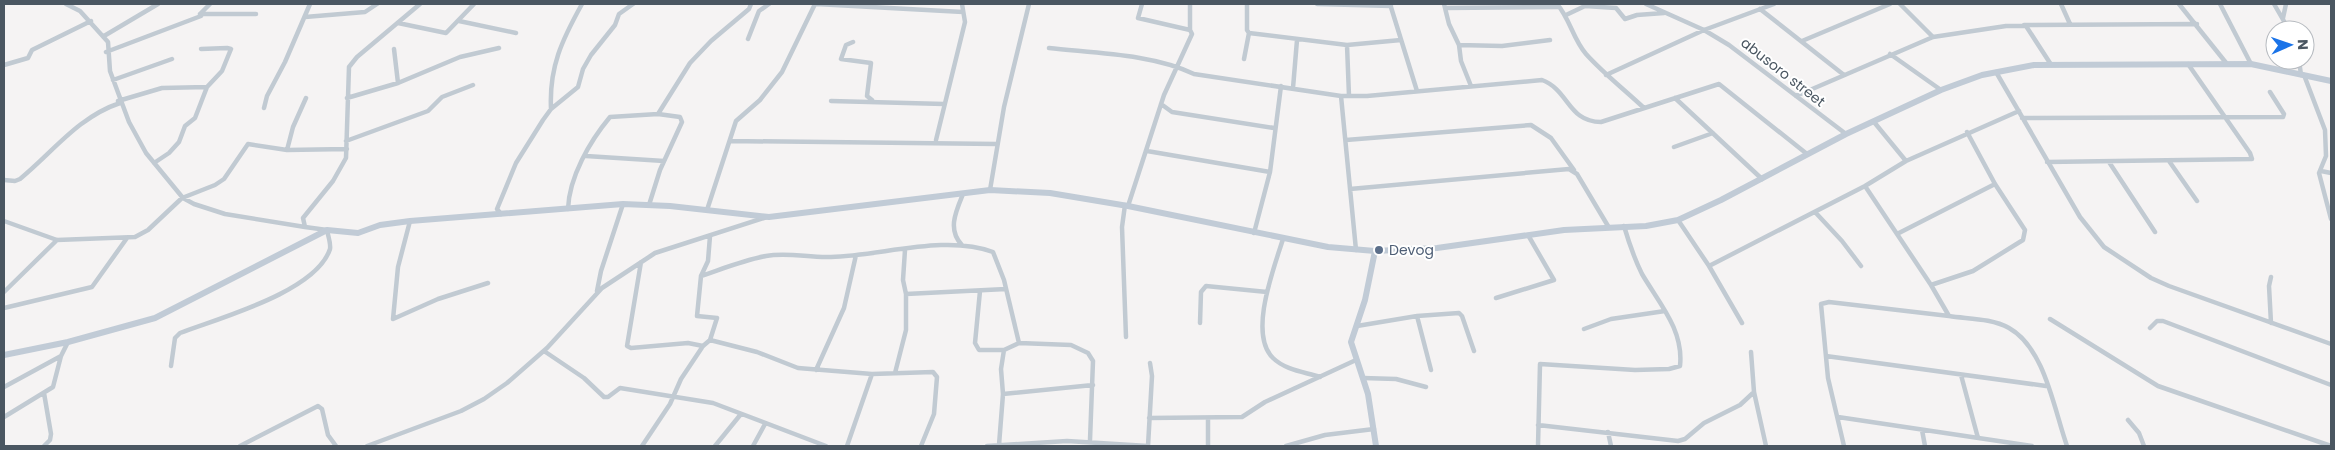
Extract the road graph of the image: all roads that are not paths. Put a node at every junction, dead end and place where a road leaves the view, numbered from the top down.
1 (66, 4) edge
2 (158, 4) edge
3 (210, 4) edge
4 (310, 4) edge
5 (377, 4) edge
6 (420, 4) edge
7 (474, 4) edge
8 (582, 4) edge
9 (633, 4) edge
10 (751, 4) edge
11 (769, 4) edge
12 (816, 4) edge
13 (962, 4) edge
14 (1029, 4) edge
15 (1142, 4) edge
16 (1190, 4) edge
17 (1247, 4) edge
18 (1317, 4) edge
19 (1646, 4) edge
20 (1774, 4) edge
21 (1890, 4) edge
22 (1900, 4) edge
23 (2061, 4) edge
24 (2179, 4) edge
25 (2220, 4) edge
26 (2274, 4) edge
27 (2286, 4) edge
28 (1352, 5) edge
29 (1390, 5) edge
30 (1557, 5) edge
31 (1445, 6) edge
32 (1760, 9) junction
33 (964, 12) junction
34 (1666, 12) junction
35 (200, 14) junction
36 (256, 14) dead end
37 (1566, 15) junction
38 (305, 18) junction
39 (2283, 18) joint
40 (91, 21) junction
41 (459, 21) junction
42 (398, 23) junction
43 (2070, 24) junction
44 (2197, 24) junction
45 (2024, 26) junction
46 (1190, 30) junction
47 (1704, 30) junction
48 (516, 33) dead end
49 (1249, 34) junction
50 (104, 36) junction
51 (1933, 37) junction
52 (748, 39) dead end
53 (1297, 40) junction
54 (1401, 40) junction
55 (1550, 40) dead end
56 (1802, 41) junction
57 (853, 42) dead end
58 (1347, 45) junction
59 (1459, 45) junction
60 (499, 48) dead end
61 (1049, 48) dead end
62 (201, 49) dead end
63 (394, 49) dead end
64 (106, 52) junction
65 (1890, 54) junction
66 (172, 59) dead end
67 (1244, 59) dead end
68 (2050, 63) junction
69 (2188, 64) junction
70 (2228, 64) junction
71 (2251, 64) junction
72 (4, 65) edge
73 (1178, 66) junction
74 (2301, 70) edge
75 (1996, 72) junction
76 (1606, 75) junction
77 (1844, 75) junction
78 (2302, 75) junction
79 (113, 80) junction
80 (2331, 81) edge
81 (398, 83) junction
82 (473, 85) dead end
83 (1281, 86) junction
84 (1471, 86) junction
85 (207, 87) junction
86 (1293, 88) junction
87 (1417, 90) junction
88 (1941, 90) junction
89 (2270, 92) dead end
90 (1341, 96) junction
91 (1349, 96) junction
92 (1796, 96) junction
93 (306, 98) dead end
94 (347, 98) junction
95 (1675, 98) junction
96 (831, 101) dead end
97 (874, 101) junction
98 (119, 102) junction
99 (944, 104) junction
100 (1162, 104) junction
101 (264, 108) dead end
102 (1644, 108) junction
103 (551, 109) junction
104 (2019, 111) junction
105 (658, 114) junction
106 (2022, 118) junction
107 (2225, 118) junction
108 (1874, 122) junction
109 (1274, 128) junction
110 (1967, 132) junction
111 (1713, 133) junction
112 (1846, 134) junction
113 (936, 140) junction
114 (1346, 140) junction
115 (346, 141) junction
116 (730, 141) junction
117 (997, 144) junction
118 (1674, 147) dead end
119 (347, 149) junction
120 (287, 150) junction
121 (1147, 151) junction
122 (1807, 154) junction
123 (586, 156) junction
124 (664, 161) junction
125 (1906, 161) junction
126 (2169, 161) junction
127 (2047, 162) junction
128 (2109, 162) junction
129 (154, 164) junction
130 (1574, 170) junction
131 (2321, 170) junction
132 (1270, 172) junction
133 (2331, 173) edge
134 (1762, 179) junction
135 (4, 180) edge
136 (1995, 184) junction
137 (1865, 186) junction
138 (1350, 189) junction
139 (990, 190) junction
140 (962, 194) junction
141 (182, 198) junction
142 (2197, 201) dead end
143 (623, 204) junction
144 (648, 205) junction
145 (1126, 206) junction
146 (568, 208) junction
147 (707, 210) junction
148 (1815, 212) junction
149 (502, 215) junction
150 (769, 217) junction
151 (2331, 219) edge
152 (1678, 220) junction
153 (410, 221) junction
154 (4, 222) edge
155 (1608, 226) junction
156 (1624, 226) junction
157 (305, 227) junction
158 (327, 230) junction
159 (2155, 232) dead end
160 (1254, 233) junction
161 (1897, 234) junction
162 (1528, 235) junction
163 (710, 236) junction
164 (127, 238) junction
165 (1282, 239) junction
166 (57, 240) junction
167 (962, 245) junction
168 (905, 250) junction
169 (1356, 250) junction
170 (1374, 251) junction
171 (856, 255) junction
172 (641, 262) junction
173 (1709, 266) junction
174 (1861, 266) dead end
175 (701, 276) junction
176 (2271, 277) dead end
177 (488, 283) dead end
178 (1931, 285) junction
179 (1006, 289) junction
180 (980, 291) junction
181 (4, 292) edge
182 (597, 292) junction
183 (1267, 292) junction
184 (906, 294) junction
185 (1496, 298) dead end
186 (4, 308) edge
187 (1665, 311) junction
188 (1417, 316) junction
189 (1949, 316) junction
190 (2050, 319) dead end
191 (1200, 323) dead end
192 (1742, 323) dead end
193 (2271, 323) junction
194 (1357, 326) junction
195 (2150, 328) dead end
196 (1584, 329) dead end
197 (1126, 337) dead end
198 (710, 340) junction
199 (68, 342) junction
200 (1019, 342) junction
201 (2331, 344) edge
202 (703, 346) junction
203 (1004, 350) junction
204 (1474, 350) dead end
205 (544, 351) junction
206 (1751, 352) dead end
207 (4, 354) edge
208 (61, 356) junction
209 (1826, 356) junction
210 (1356, 360) junction
211 (1150, 363) dead end
212 (171, 366) dead end
213 (816, 370) junction
214 (1431, 370) dead end
215 (895, 373) junction
216 (872, 374) junction
217 (1961, 374) junction
218 (1320, 377) junction
219 (1363, 378) junction
220 (1093, 385) junction
221 (2331, 385) edge
222 (2046, 386) junction
223 (4, 387) edge
224 (1426, 387) dead end
225 (1754, 392) junction
226 (44, 393) junction
227 (1003, 394) junction
228 (672, 398) junction
229 (741, 414) junction
230 (4, 417) edge
231 (1838, 417) junction
232 (1150, 418) junction
233 (1208, 418) junction
234 (2128, 420) dead end
235 (765, 424) junction
236 (1538, 426) junction
237 (1374, 429) junction
238 (1922, 430) junction
239 (1608, 432) junction
240 (1978, 438) junction
241 (1685, 439) junction
242 (1053, 440) junction
243 (1090, 440) junction
244 (999, 445) junction
245 (44, 446) edge
246 (240, 446) edge
247 (336, 446) edge
248 (367, 446) edge
249 (642, 446) edge
250 (715, 446) edge
251 (753, 446) edge
252 (826, 446) edge
253 (847, 446) edge
254 (922, 446) edge
255 (987, 446) edge
256 (1053, 446) edge
257 (1148, 446) edge
258 (1208, 446) edge
259 (1286, 446) edge
260 (1376, 446) edge
261 (1538, 446) edge
262 (1611, 446) edge
263 (1686, 446) edge
264 (1766, 446) edge
265 (1844, 446) edge
266 (1925, 446) edge
267 (2032, 446) edge
268 (2066, 446) edge
269 (2144, 446) edge
270 (2331, 446) edge

1 - 40 street
2 - 50 street
3 - 35 street
4 - 38 street
5 - 38 street
6 - 42 street
7 - 41 street
8 - 103 street
9 - 103 street
10 - 105 street
11 - 52 street
12 - 33 street
12 - 116 street
13 - 33 street
14 - 117 street
15 - 46 street
16 - 46 street
17 - 49 street
18 - 28 street
19 - 34 street, abusoro street
20 - 32 street
21 - 56 street
22 - 51 street
23 - 43 street
24 - 44 street
25 - 71 street
26 - 39 street
27 - 39 street
28 - 29 street
29 - 54 street
30 - 31 street
30 - 37 street
31 - 59 street
32 - 47 street
32 - 56 street
33 - 99 street
34 - 37 street
34 - 47 street, abusoro street
35 - 36 street
35 - 64 street
37 - 76 street
38 - 101 street
40 - 50 street
40 - 72 street
41 - 42 street
41 - 48 street
42 - 94 street
43 - 44 street
43 - 45 street
44 - 70 street
45 - 51 street
45 - 68 street
46 - 73 street
47 - 76 street
47 - 92 street, abusoro street
49 - 53 street
49 - 67 street
50 - 64 street
51 - 65 street
53 - 58 street
53 - 86 street
54 - 58 street
54 - 87 street
55 - 59 street
56 - 77 street
57 - 97 street
58 - 91 street
59 - 84 street
60 - 81 street
61 - 73 street
62 - 85 street
63 - 81 street
64 - 79 street
65 - 77 street
65 - 88 street
66 - 79 street
68 - 69 street
68 - 75 street
69 - 70 street
69 - 107 street
70 - 71 street
71 - 78 street
73 - 83 street
73 - 100 street
74 - 78 street
75 - 88 street
75 - 104 street
76 - 102 street
77 - 92 street
78 - 80 street
78 - 131 street
79 - 98 street
81 - 94 street
82 - 115 street
83 - 86 street
83 - 109 street
84 - 87 street
84 - 102 street
85 - 98 street
85 - 129 street
86 - 90 street
87 - 91 street
88 - 108 street
89 - 107 street
90 - 91 street
90 - 114 street
92 - 112 street, abusoro street
93 - 120 street
94 - 115 street
95 - 102 street
95 - 111 street
95 - 122 street
96 - 97 street
97 - 99 street
98 - 129 street
98 - 135 street
99 - 113 street
100 - 109 street
100 - 121 street
103 - 149 street
104 - 106 street
104 - 110 street
105 - 123 street
105 - 124 street
106 - 107 street
106 - 127 street
107 - 126 street
108 - 112 street
108 - 125 street
109 - 132 street
110 - 125 street
110 - 136 street
111 - 118 street
111 - 134 street
112 - 122 street
113 - 116 street
113 - 117 street
114 - 130 street
114 - 138 street
115 - 119 street
116 - 147 street
117 - 139 street
119 - 120 street
119 - 157 street
120 - 141 street
121 - 132 street
121 - 145 street
122 - 134 street
123 - 124 street
123 - 146 street
124 - 144 street
125 - 137 street
126 - 128 street
126 - 142 street
127 - 128 street
127 - 193 street
128 - 159 street
129 - 141 street
130 - 138 street
130 - 155 street
131 - 133 street
131 - 151 street
132 - 160 street
134 - 152 street
136 - 161 street
136 - 178 street
137 - 148 street
137 - 161 street
138 - 169 street
139 - 140 street
139 - 145 street
140 - 150 street
140 - 167 street
141 - 157 street
141 - 164 street
143 - 144 street
143 - 146 street
143 - 182 street
144 - 147 street
145 - 160 street
145 - 197 street
146 - 149 street
147 - 150 street
148 - 173 street
148 - 174 street
149 - 153 street
150 - 163 street
152 - 156 street
152 - 173 street
153 - 158 street
153 - 177 street
154 - 166 street
155 - 156 street
155 - 162 street
156 - 187 street
157 - 158 street
158 - 199 street
158 - 212 street
160 - 165 street
161 - 178 street
162 - 170 street
162 - 185 street
163 - 172 street
163 - 175 street
164 - 166 street
164 - 186 street
165 - 169 street
165 - 183 street
166 - 181 street
167 - 168 street
167 - 179 street
168 - 171 street
168 - 184 street
169 - 170 street
170 - 194 street
171 - 175 street
171 - 213 street
172 - 182 street
172 - 202 street
173 - 192 street
175 - 198 street
176 - 193 street
178 - 189 street
179 - 180 street
179 - 200 street
180 - 184 street
180 - 203 street
182 - 205 street
183 - 191 street
183 - 218 street
184 - 215 street
187 - 196 street
187 - 236 street
188 - 194 street
188 - 204 street
188 - 214 street
189 - 209 street
189 - 222 street
190 - 270 street
193 - 201 street
194 - 210 street
195 - 221 street
198 - 202 street
198 - 213 street
199 - 207 street
199 - 208 street
200 - 203 street
200 - 220 street
202 - 228 street
203 - 227 street
205 - 228 street
205 - 248 street
206 - 225 street
208 - 223 street
208 - 226 street
209 - 217 street
209 - 231 street
210 - 218 street
210 - 219 street
211 - 232 street
213 - 216 street
215 - 216 street
215 - 254 street
216 - 253 street
217 - 222 street
217 - 240 street
218 - 233 street
219 - 224 street
219 - 237 street
220 - 227 street
220 - 243 street
222 - 268 street
225 - 241 street
225 - 264 street
226 - 230 street
226 - 245 street
227 - 244 street
228 - 229 street
228 - 249 street
229 - 235 street
229 - 250 street
231 - 238 street
231 - 265 street
232 - 233 street
232 - 257 street
233 - 258 street
234 - 269 street
235 - 251 street
235 - 252 street
236 - 239 street
236 - 261 street
237 - 259 street
237 - 260 street
238 - 240 street
238 - 266 street
239 - 241 street
239 - 262 street
240 - 267 street
241 - 263 street
242 - 243 street
242 - 244 street
242 - 256 street
243 - 257 street
244 - 255 street
246 - 247 street

